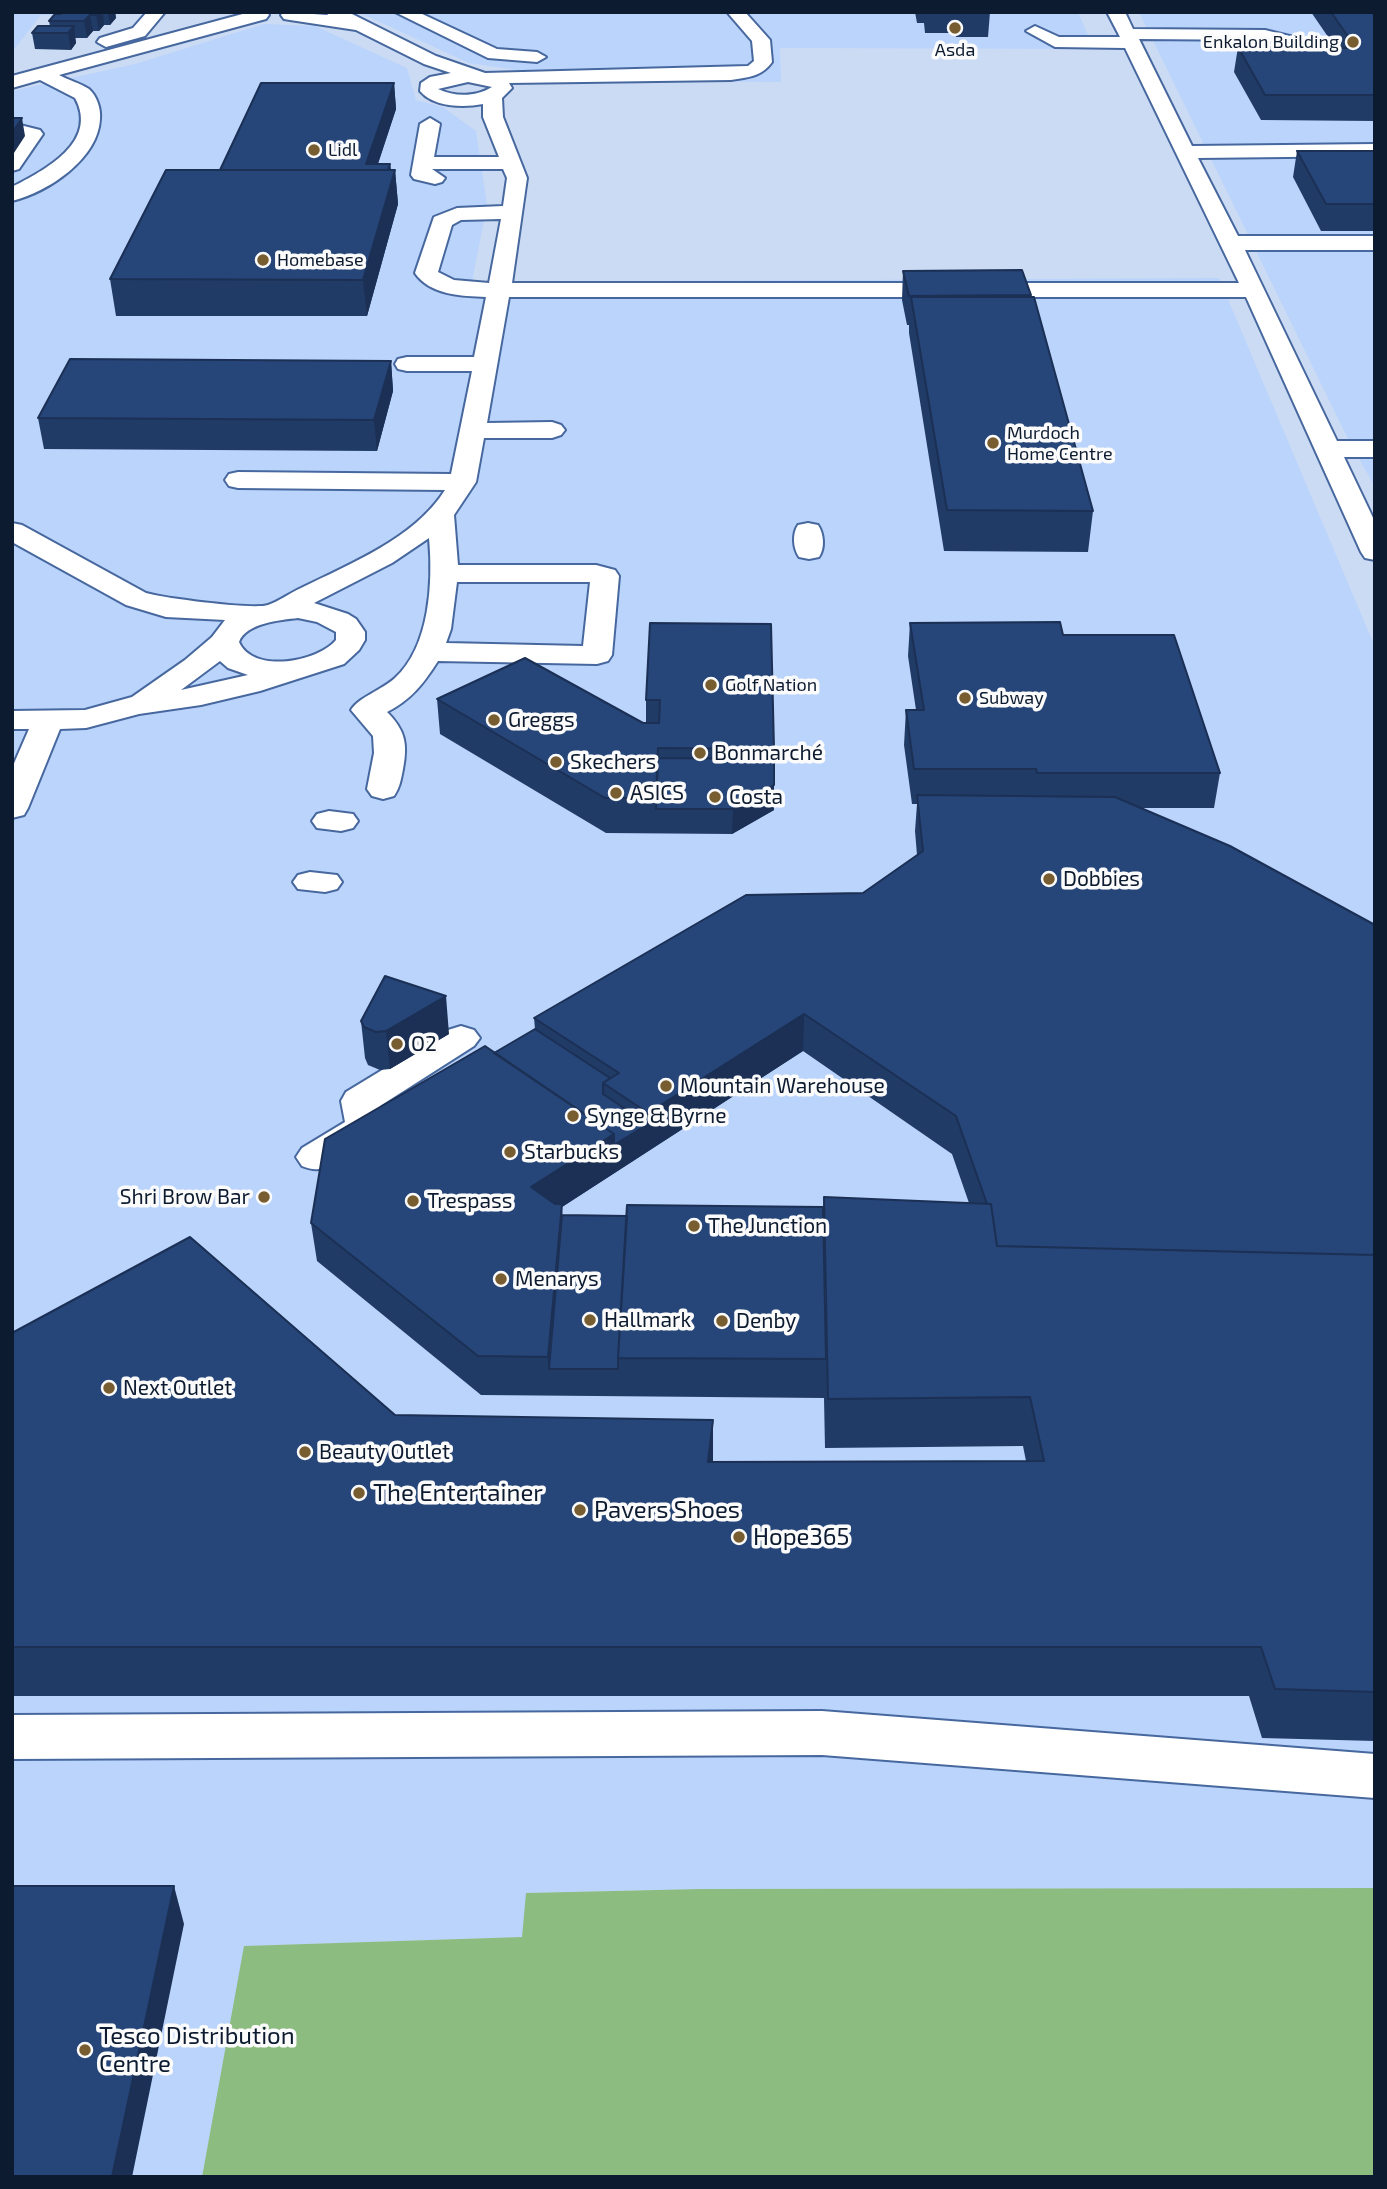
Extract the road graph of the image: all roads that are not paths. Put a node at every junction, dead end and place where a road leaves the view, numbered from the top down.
1 (234, 12) edge
2 (241, 12) edge
3 (334, 12) edge
4 (402, 12) edge
5 (735, 12) edge
6 (1116, 12) edge
7 (297, 13) edge
8 (156, 14) edge
9 (181, 15) dead end
10 (260, 15) junction
11 (358, 25) junction
12 (205, 29) junction
13 (1035, 31) dead end
14 (1131, 39) junction
15 (1296, 43) dead end
16 (100, 44) dead end
17 (557, 57) dead end
18 (592, 59) dead end
19 (430, 60) junction
20 (610, 74) junction
21 (44, 75) junction
22 (12, 82) edge
23 (434, 86) junction
24 (408, 90) dead end
25 (491, 91) junction
26 (430, 124) dead end
27 (13, 129) edge
28 (1375, 150) edge
29 (1186, 152) junction
30 (422, 163) junction
31 (511, 163) junction
32 (12, 164) edge
33 (451, 181) dead end
34 (19, 196) edge
35 (513, 212) junction
36 (1231, 243) junction
37 (1375, 243) edge
38 (498, 290) junction
39 (1254, 290) junction
40 (407, 364) dead end
41 (485, 364) junction
42 (552, 430) dead end
43 (472, 431) junction
44 (1327, 449) junction
45 (1375, 449) edge
46 (238, 480) dead end
47 (463, 482) junction
48 (440, 515) junction
49 (12, 531) edge
50 (1375, 552) edge
51 (370, 566) junction
52 (446, 574) junction
53 (270, 612) junction
54 (349, 629) junction
55 (226, 640) junction
56 (428, 652) junction
57 (292, 670) junction
58 (137, 705) junction
59 (12, 719) edge
60 (48, 720) junction
61 (383, 789) dead end
62 (12, 808) edge
63 (461, 1038) dead end
64 (316, 1157) dead end
65 (12, 1737) edge
66 (1375, 1776) edge

1 - 12 street
2 - 10 street
3 - 11 street
4 - 17 street
5 - 20 street
6 - 14 street
7 - 10 street
7 - 11 street
8 - 9 street
8 - 16 street
10 - 12 street
11 - 19 street
12 - 21 street
13 - 14 street
14 - 15 street
14 - 29 street
18 - 20 street
19 - 23 street
19 - 25 street
20 - 25 street
21 - 22 street
21 - 34 street
23 - 24 street
23 - 25 street
23 - 25 street
25 - 31 street
26 - 30 street
27 - 32 street
28 - 29 street
29 - 36 street
30 - 31 street
30 - 33 street
31 - 35 street
35 - 38 street
35 - 38 street
36 - 37 street
36 - 39 street
38 - 39 street
38 - 41 street
39 - 44 street
40 - 41 street
41 - 43 street
42 - 43 street
43 - 47 street
44 - 45 street
44 - 50 street
46 - 47 street
47 - 48 street
48 - 51 street
48 - 52 street
49 - 53 street
51 - 53 street
51 - 54 street
52 - 56 street
52 - 56 street
53 - 54 street
53 - 55 street
54 - 57 street
55 - 57 street
55 - 58 street
56 - 61 street
57 - 58 street
58 - 60 street
59 - 60 street
60 - 62 street
63 - 64 street
65 - 66 street

